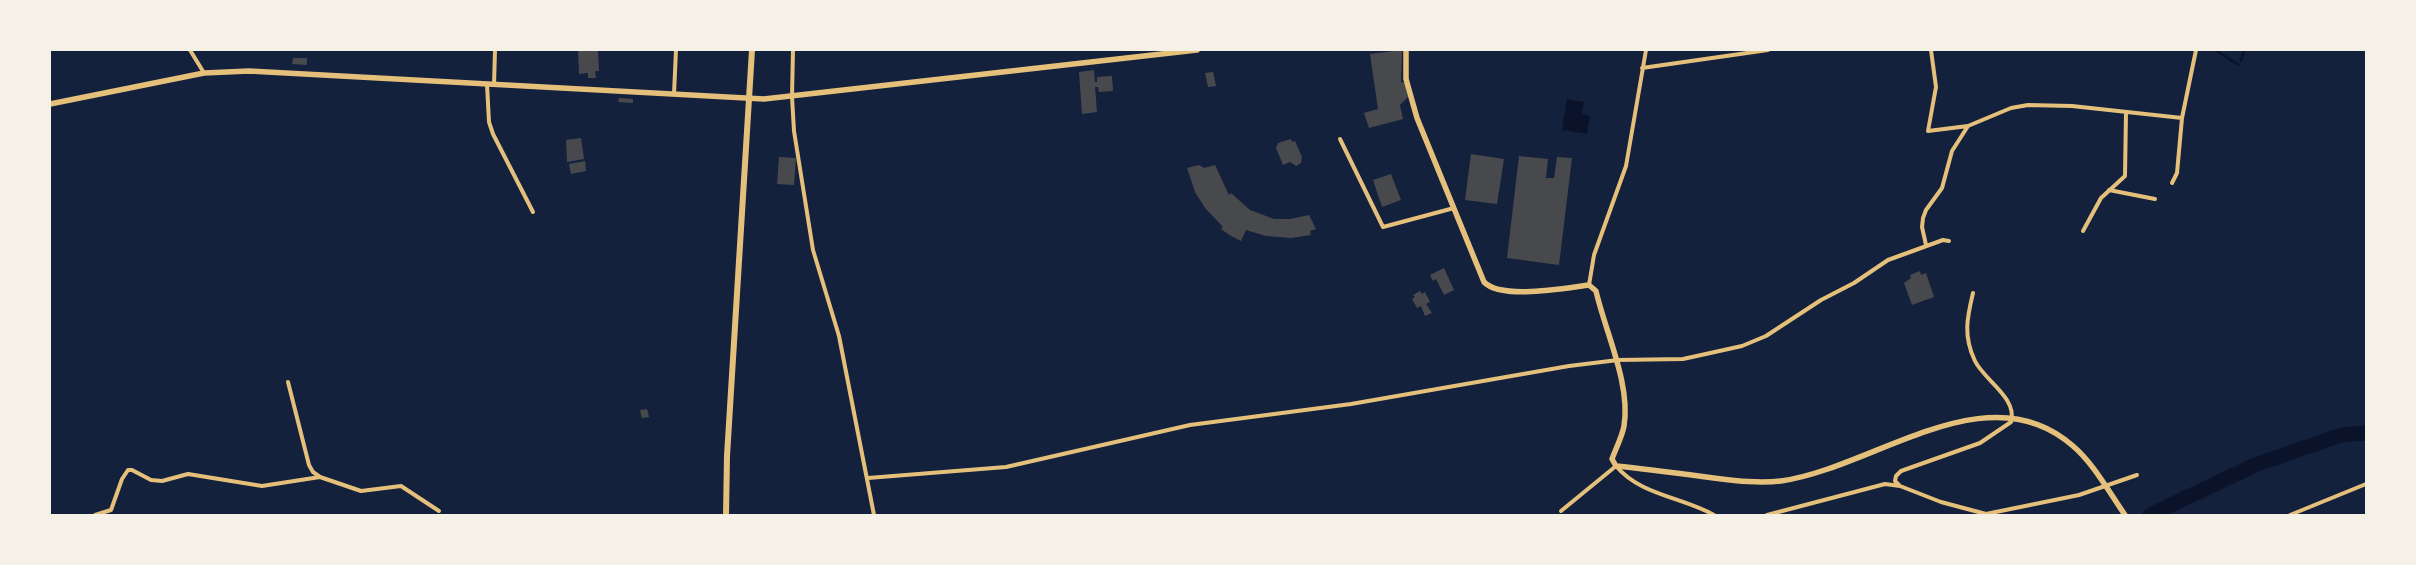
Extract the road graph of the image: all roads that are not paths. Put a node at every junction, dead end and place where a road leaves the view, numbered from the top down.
1 (190, 50) edge
2 (495, 50) edge
3 (676, 50) edge
4 (752, 50) edge
5 (793, 50) edge
6 (1198, 50) edge
7 (1406, 50) edge
8 (1646, 50) edge
9 (1768, 50) edge
10 (1931, 50) edge
11 (2196, 50) edge
12 (1642, 68) junction
13 (204, 74) junction
14 (487, 84) junction
15 (494, 85) junction
16 (674, 94) junction
17 (792, 97) junction
18 (747, 99) junction
19 (50, 104) edge
20 (2126, 112) junction
21 (2182, 118) junction
22 (1968, 126) junction
23 (1340, 139) dead end
24 (2172, 183) dead end
25 (2109, 190) junction
26 (2155, 198) dead end
27 (1454, 208) junction
28 (533, 212) dead end
29 (2083, 231) dead end
30 (1948, 242) dead end
31 (1926, 245) junction
32 (1589, 285) junction
33 (1973, 293) dead end
34 (1618, 360) junction
35 (288, 382) dead end
36 (2012, 417) junction
37 (1616, 466) junction
38 (2137, 475) dead end
39 (320, 477) junction
40 (868, 478) junction
41 (2366, 484) edge
42 (2104, 485) junction
43 (1900, 486) junction
44 (1561, 511) dead end
45 (440, 512) dead end
46 (1986, 514) edge
47 (95, 515) edge
48 (726, 515) edge
49 (874, 515) edge
50 (1714, 515) edge
51 (1767, 515) edge
52 (1979, 515) edge
53 (2125, 515) edge
54 (2290, 515) edge

1 - 13 street
2 - 15 street
3 - 16 street
4 - 18 highway
5 - 17 street
6 - 17 main road
7 - 27 main road
8 - 12 street
9 - 12 street
10 - 22 street
11 - 21 street
12 - 32 street
13 - 14 main road
13 - 19 main road
14 - 15 main road
14 - 28 street
15 - 16 main road
16 - 18 main road
17 - 18 main road
17 - 40 street
18 - 48 highway
20 - 21 street
20 - 22 street
20 - 25 street
21 - 24 street
22 - 31 street
23 - 27 street
25 - 26 street
25 - 29 street
27 - 32 main road
30 - 31 street
31 - 34 street
32 - 34 main road
33 - 36 street
34 - 37 main road
34 - 40 street
35 - 39 street
36 - 37 main road
36 - 42 main road
36 - 43 street
37 - 44 street
37 - 50 street
38 - 42 street
39 - 45 street
39 - 47 street
40 - 49 street
41 - 54 street
42 - 46 street
42 - 53 main road
43 - 46 street
43 - 51 street
46 - 52 street

